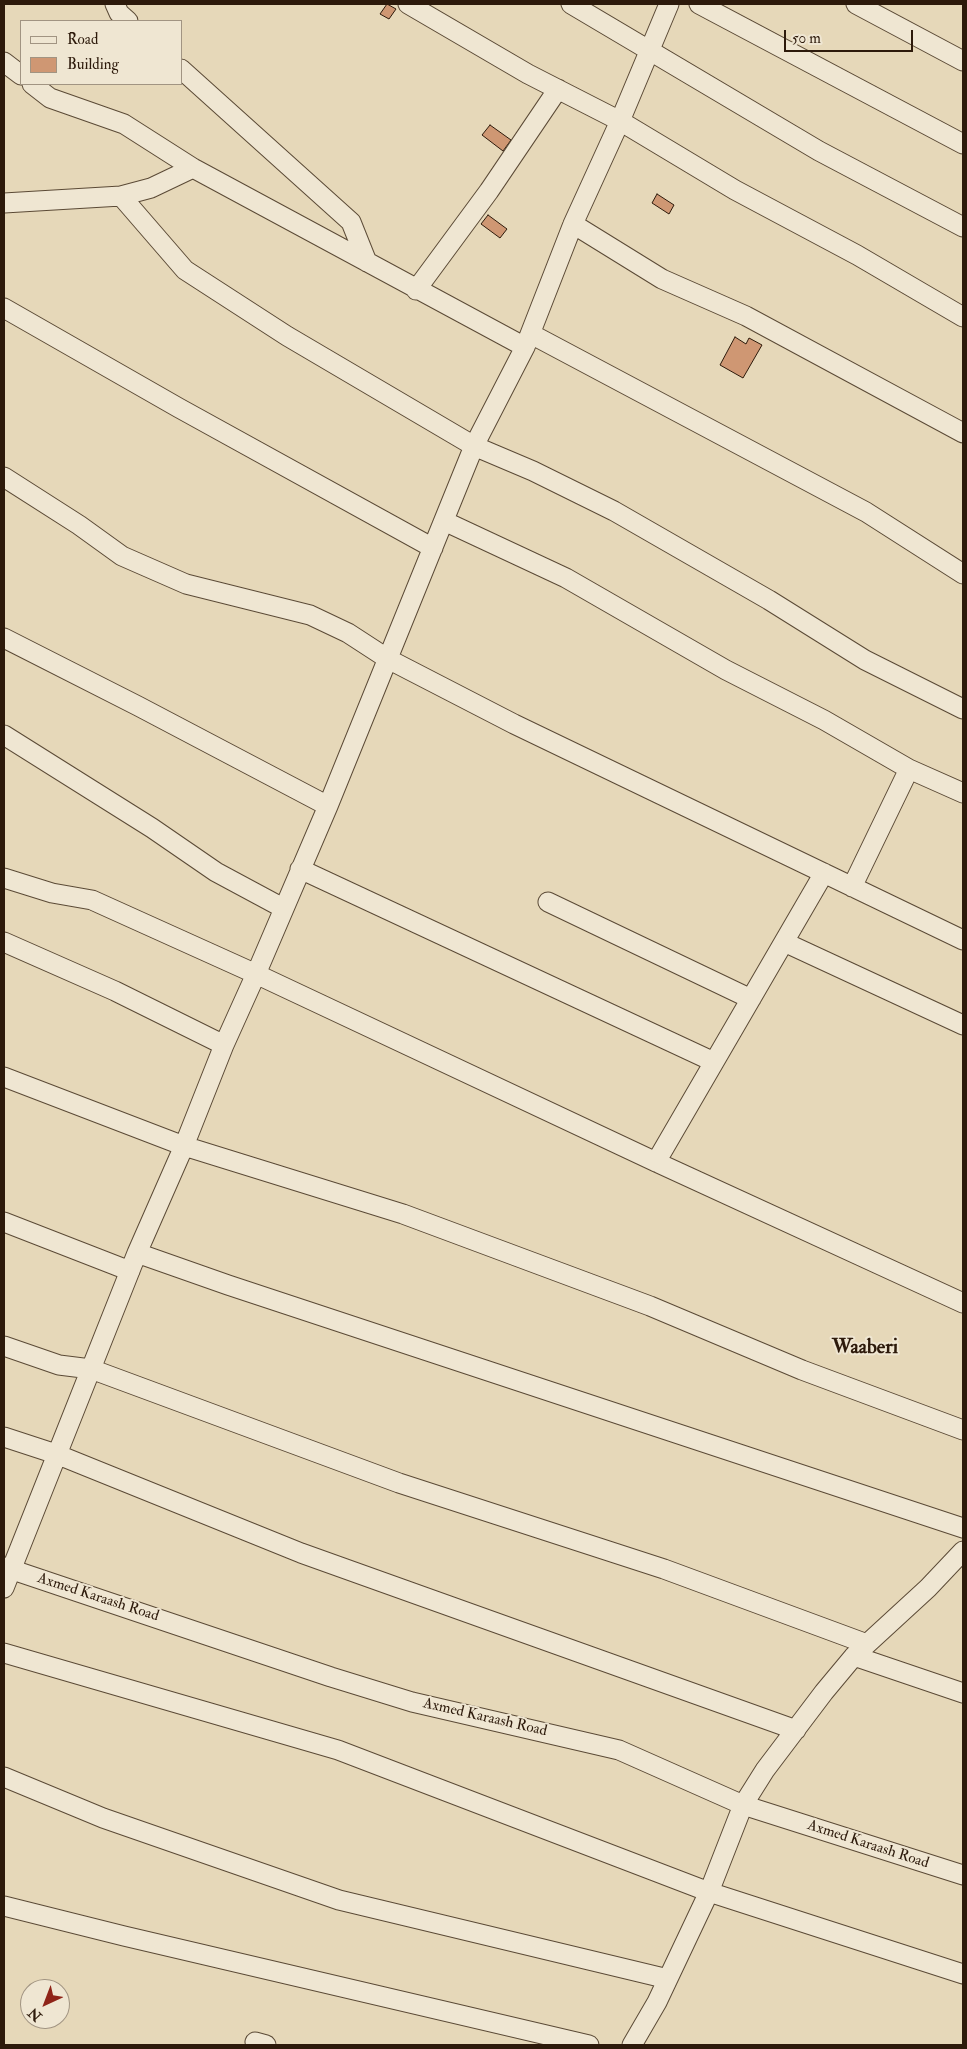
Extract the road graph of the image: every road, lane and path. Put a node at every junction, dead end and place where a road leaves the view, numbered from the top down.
1 (114, 4) edge
2 (408, 4) edge
3 (570, 4) edge
4 (668, 4) edge
5 (699, 4) edge
6 (856, 4) edge
7 (127, 20) edge
8 (650, 50) junction
9 (963, 61) edge
10 (4, 62) edge
11 (182, 70) edge
12 (20, 74) edge
13 (33, 85) edge
14 (558, 89) junction
15 (620, 121) junction
16 (963, 144) edge
17 (194, 168) junction
18 (121, 196) junction
19 (4, 203) edge
20 (573, 224) junction
21 (963, 227) edge
22 (367, 262) junction
23 (416, 290) junction
24 (4, 308) edge
25 (963, 317) edge
26 (528, 340) junction
27 (963, 433) edge
28 (474, 446) junction
29 (4, 477) edge
30 (444, 521) junction
31 (433, 548) junction
32 (963, 574) edge
33 (4, 638) edge
34 (388, 659) junction
35 (963, 710) edge
36 (4, 735) edge
37 (909, 769) junction
38 (963, 793) edge
39 (328, 806) junction
40 (300, 869) junction
41 (824, 873) junction
42 (4, 878) edge
43 (852, 887) junction
44 (548, 902) dead end
45 (283, 908) junction
46 (963, 940) edge
47 (4, 942) edge
48 (784, 942) junction
49 (256, 974) junction
50 (751, 999) junction
51 (963, 1025) edge
52 (224, 1045) junction
53 (714, 1062) junction
54 (4, 1078) edge
55 (184, 1146) junction
56 (656, 1162) junction
57 (4, 1222) edge
58 (137, 1253) junction
59 (130, 1271) junction
60 (963, 1303) edge
61 (4, 1346) edge
62 (91, 1369) junction
63 (963, 1430) edge
64 (4, 1437) edge
65 (56, 1454) junction
66 (963, 1528) edge
67 (963, 1551) edge
68 (7, 1568) edge
69 (4, 1588) edge
70 (860, 1650) junction
71 (4, 1653) edge
72 (963, 1693) edge
73 (796, 1730) junction
74 (4, 1777) edge
75 (743, 1805) junction
76 (963, 1875) edge
77 (709, 1892) junction
78 (4, 1906) edge
79 (963, 1974) edge
80 (668, 1980) junction
81 (589, 2045) edge
82 (632, 2045) edge

1 - 7 street
2 - 14 street
3 - 8 street
4 - 8 street
5 - 16 street
6 - 9 street
8 - 15 street
8 - 21 street
10 - 12 street
11 - 22 street
13 - 17 street
14 - 15 street
14 - 23 street
15 - 20 street
15 - 25 street
17 - 18 street
17 - 22 street
18 - 19 street
18 - 28 street
20 - 26 street
20 - 27 street
22 - 23 street
23 - 26 street
24 - 31 street
26 - 28 street
26 - 32 street
28 - 30 street
28 - 35 street
29 - 34 street
30 - 31 street
30 - 37 street
31 - 34 street
33 - 39 street
34 - 39 street
34 - 41 street
36 - 45 street
37 - 38 street
37 - 43 street
39 - 40 street
40 - 45 street
40 - 53 street
41 - 43 street
41 - 48 street
42 - 49 street
43 - 46 street
44 - 50 street
45 - 49 street
47 - 52 street
48 - 50 street
48 - 51 street
49 - 52 street
49 - 56 street
50 - 53 street
52 - 55 street
53 - 56 street
54 - 55 street
55 - 58 street
55 - 63 street
56 - 60 street
57 - 59 street
58 - 59 street
58 - 66 street
59 - 62 street
61 - 62 street
62 - 65 street
62 - 70 street
64 - 65 street
65 - 68 street
65 - 73 street
67 - 70 street
68 - 69 street
68 - 75 street, Axmed Karaash Road
70 - 72 street
70 - 73 street
71 - 77 street
73 - 75 street
74 - 80 street
75 - 76 street, Axmed Karaash Road
75 - 77 street
77 - 79 street
77 - 80 street
78 - 81 street
80 - 82 street

